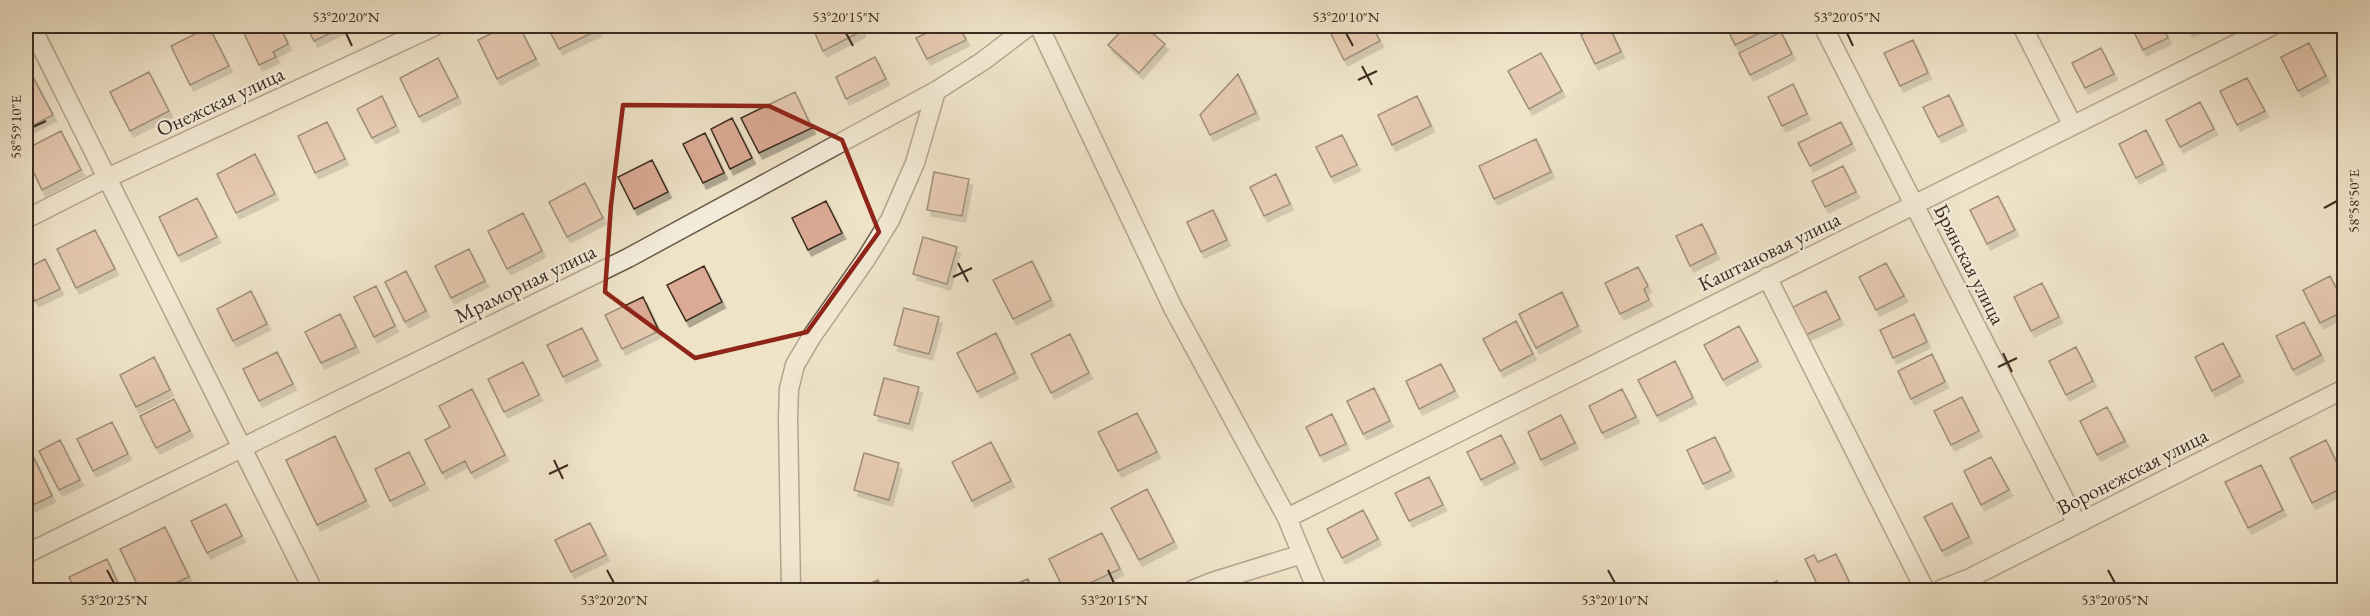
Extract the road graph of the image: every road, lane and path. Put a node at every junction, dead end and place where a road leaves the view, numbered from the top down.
1 (31, 26) edge
2 (435, 26) edge
3 (1029, 26) edge
4 (1039, 26) edge
5 (1823, 26) edge
6 (2022, 26) edge
7 (2272, 26) edge
8 (936, 91) junction
9 (2072, 124) junction
10 (107, 178) junction
11 (1915, 204) junction
12 (26, 219) edge
13 (1767, 277) junction
14 (2344, 389) edge
15 (242, 446) junction
16 (1287, 518) junction
17 (2078, 524) junction
18 (26, 554) edge
19 (1302, 554) junction
20 (314, 591) edge
21 (791, 591) edge
22 (1192, 591) edge
23 (1317, 591) edge
24 (1925, 591) edge
25 (1940, 591) edge

1 - 10 street
2 - 10 street, Онежская улица
3 - 8 street, Мраморная улица
4 - 16 street
5 - 11 street, Брянская улица
6 - 9 street
7 - 9 street, Каштановая улица
8 - 15 street, Мраморная улица
8 - 21 street
9 - 11 street, Каштановая улица
10 - 12 street, Онежская улица
10 - 15 street
11 - 13 street, Каштановая улица
11 - 17 street, Брянская улица
13 - 16 street, Каштановая улица
13 - 24 street
14 - 17 street, Воронежская улица
15 - 18 street, Мраморная улица
15 - 20 street
16 - 19 street
17 - 25 street, Воронежская улица
19 - 22 street
19 - 23 street

